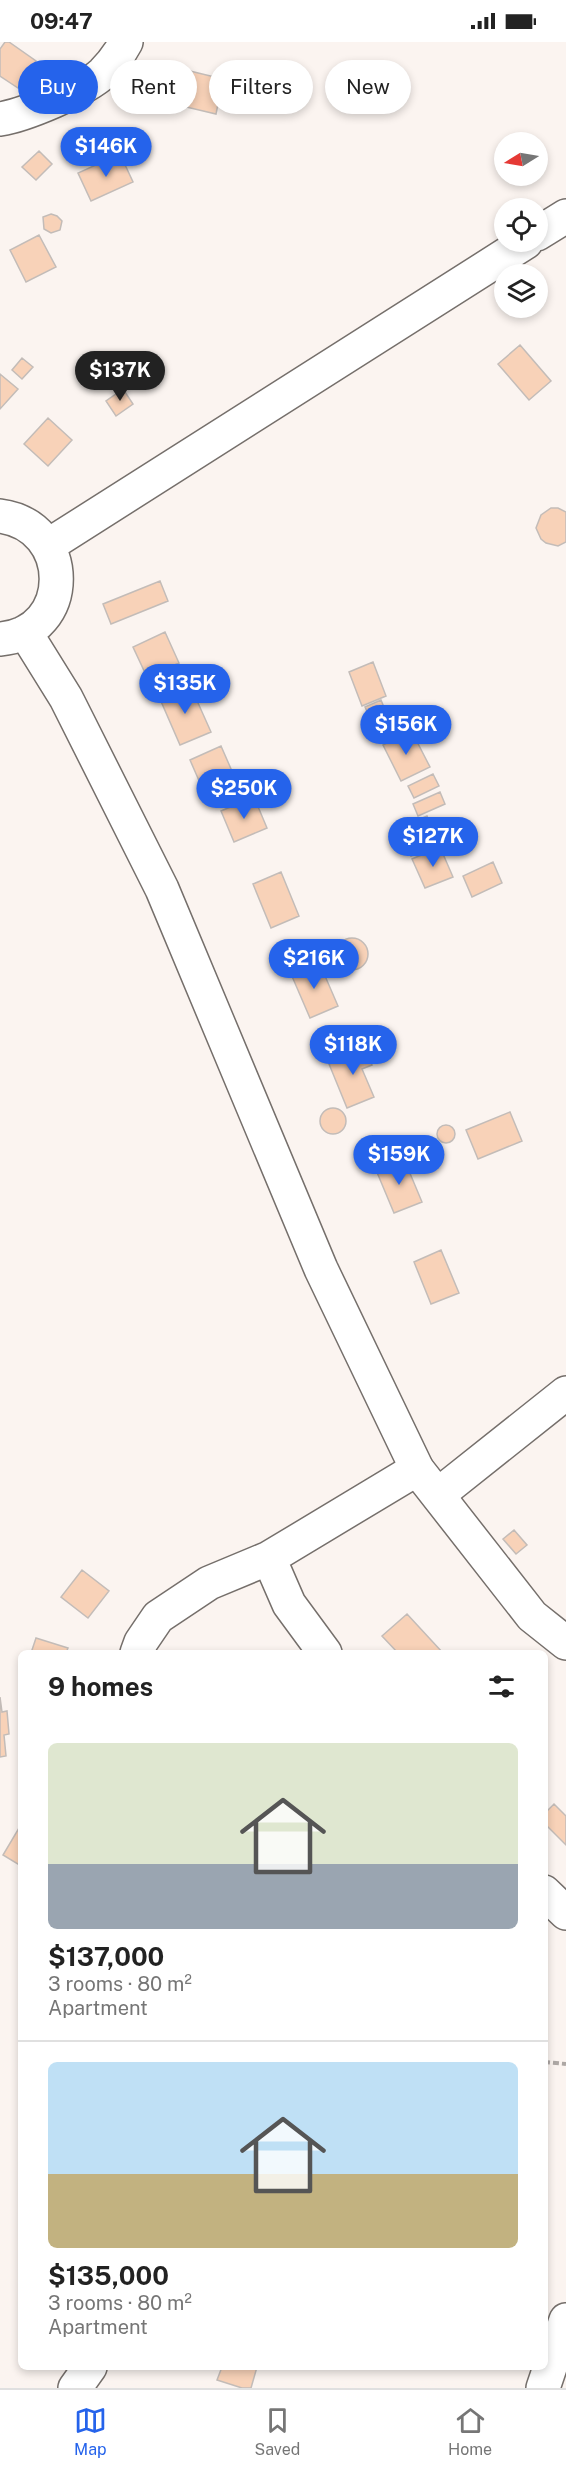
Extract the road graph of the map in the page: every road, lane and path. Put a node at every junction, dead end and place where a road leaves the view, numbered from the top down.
1 (126, 42) edge
2 (0, 119) edge
3 (510, 252) edge
4 (0, 516) edge
5 (49, 545) junction
6 (12, 636) edge
7 (566, 1393) edge
8 (417, 1469) junction
9 (439, 1494) junction
10 (269, 1558) junction
11 (566, 1643) edge
12 (138, 1650) edge
13 (323, 1650) edge
14 (548, 1896) edge
15 (566, 1913) edge
16 (548, 2062) edge
17 (566, 2064) edge
18 (566, 2320) edge
19 (88, 2370) edge
20 (75, 2388) edge
21 (543, 2388) edge

1 - 2 street
3 - 5 street
4 - 5 street
5 - 6 street
6 - 8 street
7 - 9 street
8 - 9 street
8 - 10 street
9 - 11 street
10 - 12 street
10 - 13 street
14 - 15 street
16 - 17 path
18 - 21 street
19 - 20 street

